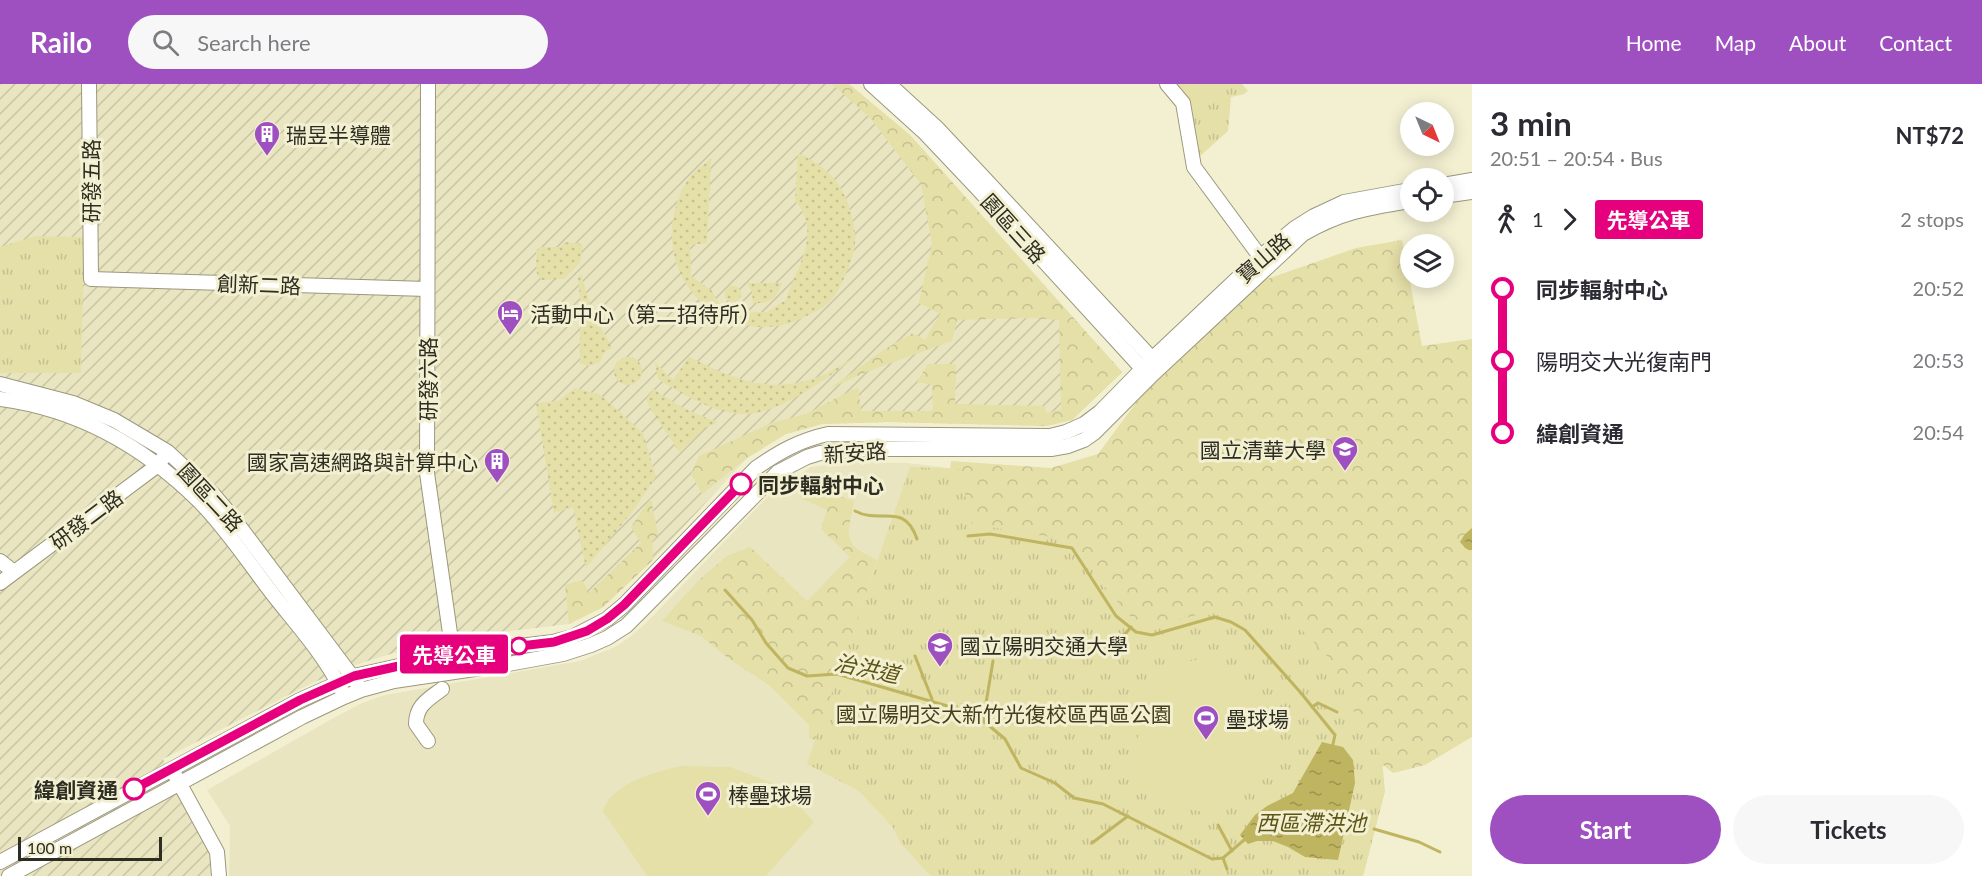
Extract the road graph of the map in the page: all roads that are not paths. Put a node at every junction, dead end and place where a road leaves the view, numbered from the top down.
1 (89, 84) edge
2 (428, 84) edge
3 (871, 84) edge
4 (889, 84) edge
5 (1167, 84) edge
6 (1472, 180) edge
7 (1454, 182) edge
8 (1400, 192) edge
9 (1472, 192) edge
10 (1454, 194) edge
11 (1400, 203) edge
12 (1264, 262) junction
13 (91, 279) joint
14 (427, 289) junction
15 (1151, 368) junction
16 (0, 384) edge
17 (0, 399) edge
18 (168, 452) junction
19 (158, 465) junction
20 (0, 561) edge
21 (14, 572) junction
22 (0, 583) edge
23 (453, 654) junction
24 (455, 672) junction
25 (354, 676) junction
26 (337, 682) junction
27 (442, 689) dead end
28 (361, 690) junction
29 (344, 697) junction
30 (428, 741) dead end
31 (172, 768) junction
32 (180, 783) junction
33 (0, 862) edge
34 (9, 876) edge
35 (219, 876) edge

1 - 13 street, 研發五路
2 - 14 street, 研發六路
3 - 15 street, 園區三路
4 - 15 street, 園區三路
5 - 12 street
6 - 7 street
8 - 12 street, 寶山路
9 - 10 street
11 - 12 street, 寶山路
12 - 15 street, 寶山路
13 - 14 street, 創新二路
14 - 23 street, 研發六路
15 - 23 street, 新安路
15 - 24 street, 新安路
16 - 18 street, 園區二路
17 - 19 street, 園區二路
18 - 19 street, 研發二路
18 - 25 street, 園區二路
19 - 21 street, 研發二路
19 - 26 street, 園區二路
20 - 21 street
21 - 22 street, 研發二路
23 - 24 street, 研發六路
23 - 25 street, 新安路
24 - 28 street, 新安路
25 - 26 street, 新安路
25 - 28 street, 園區二路
26 - 29 street, 園區二路
26 - 31 street, 新安路
27 - 30 street
28 - 29 street, 新安路
29 - 32 street, 新安路
31 - 32 street
31 - 33 street, 新安路
32 - 34 street, 新安路
32 - 35 street

